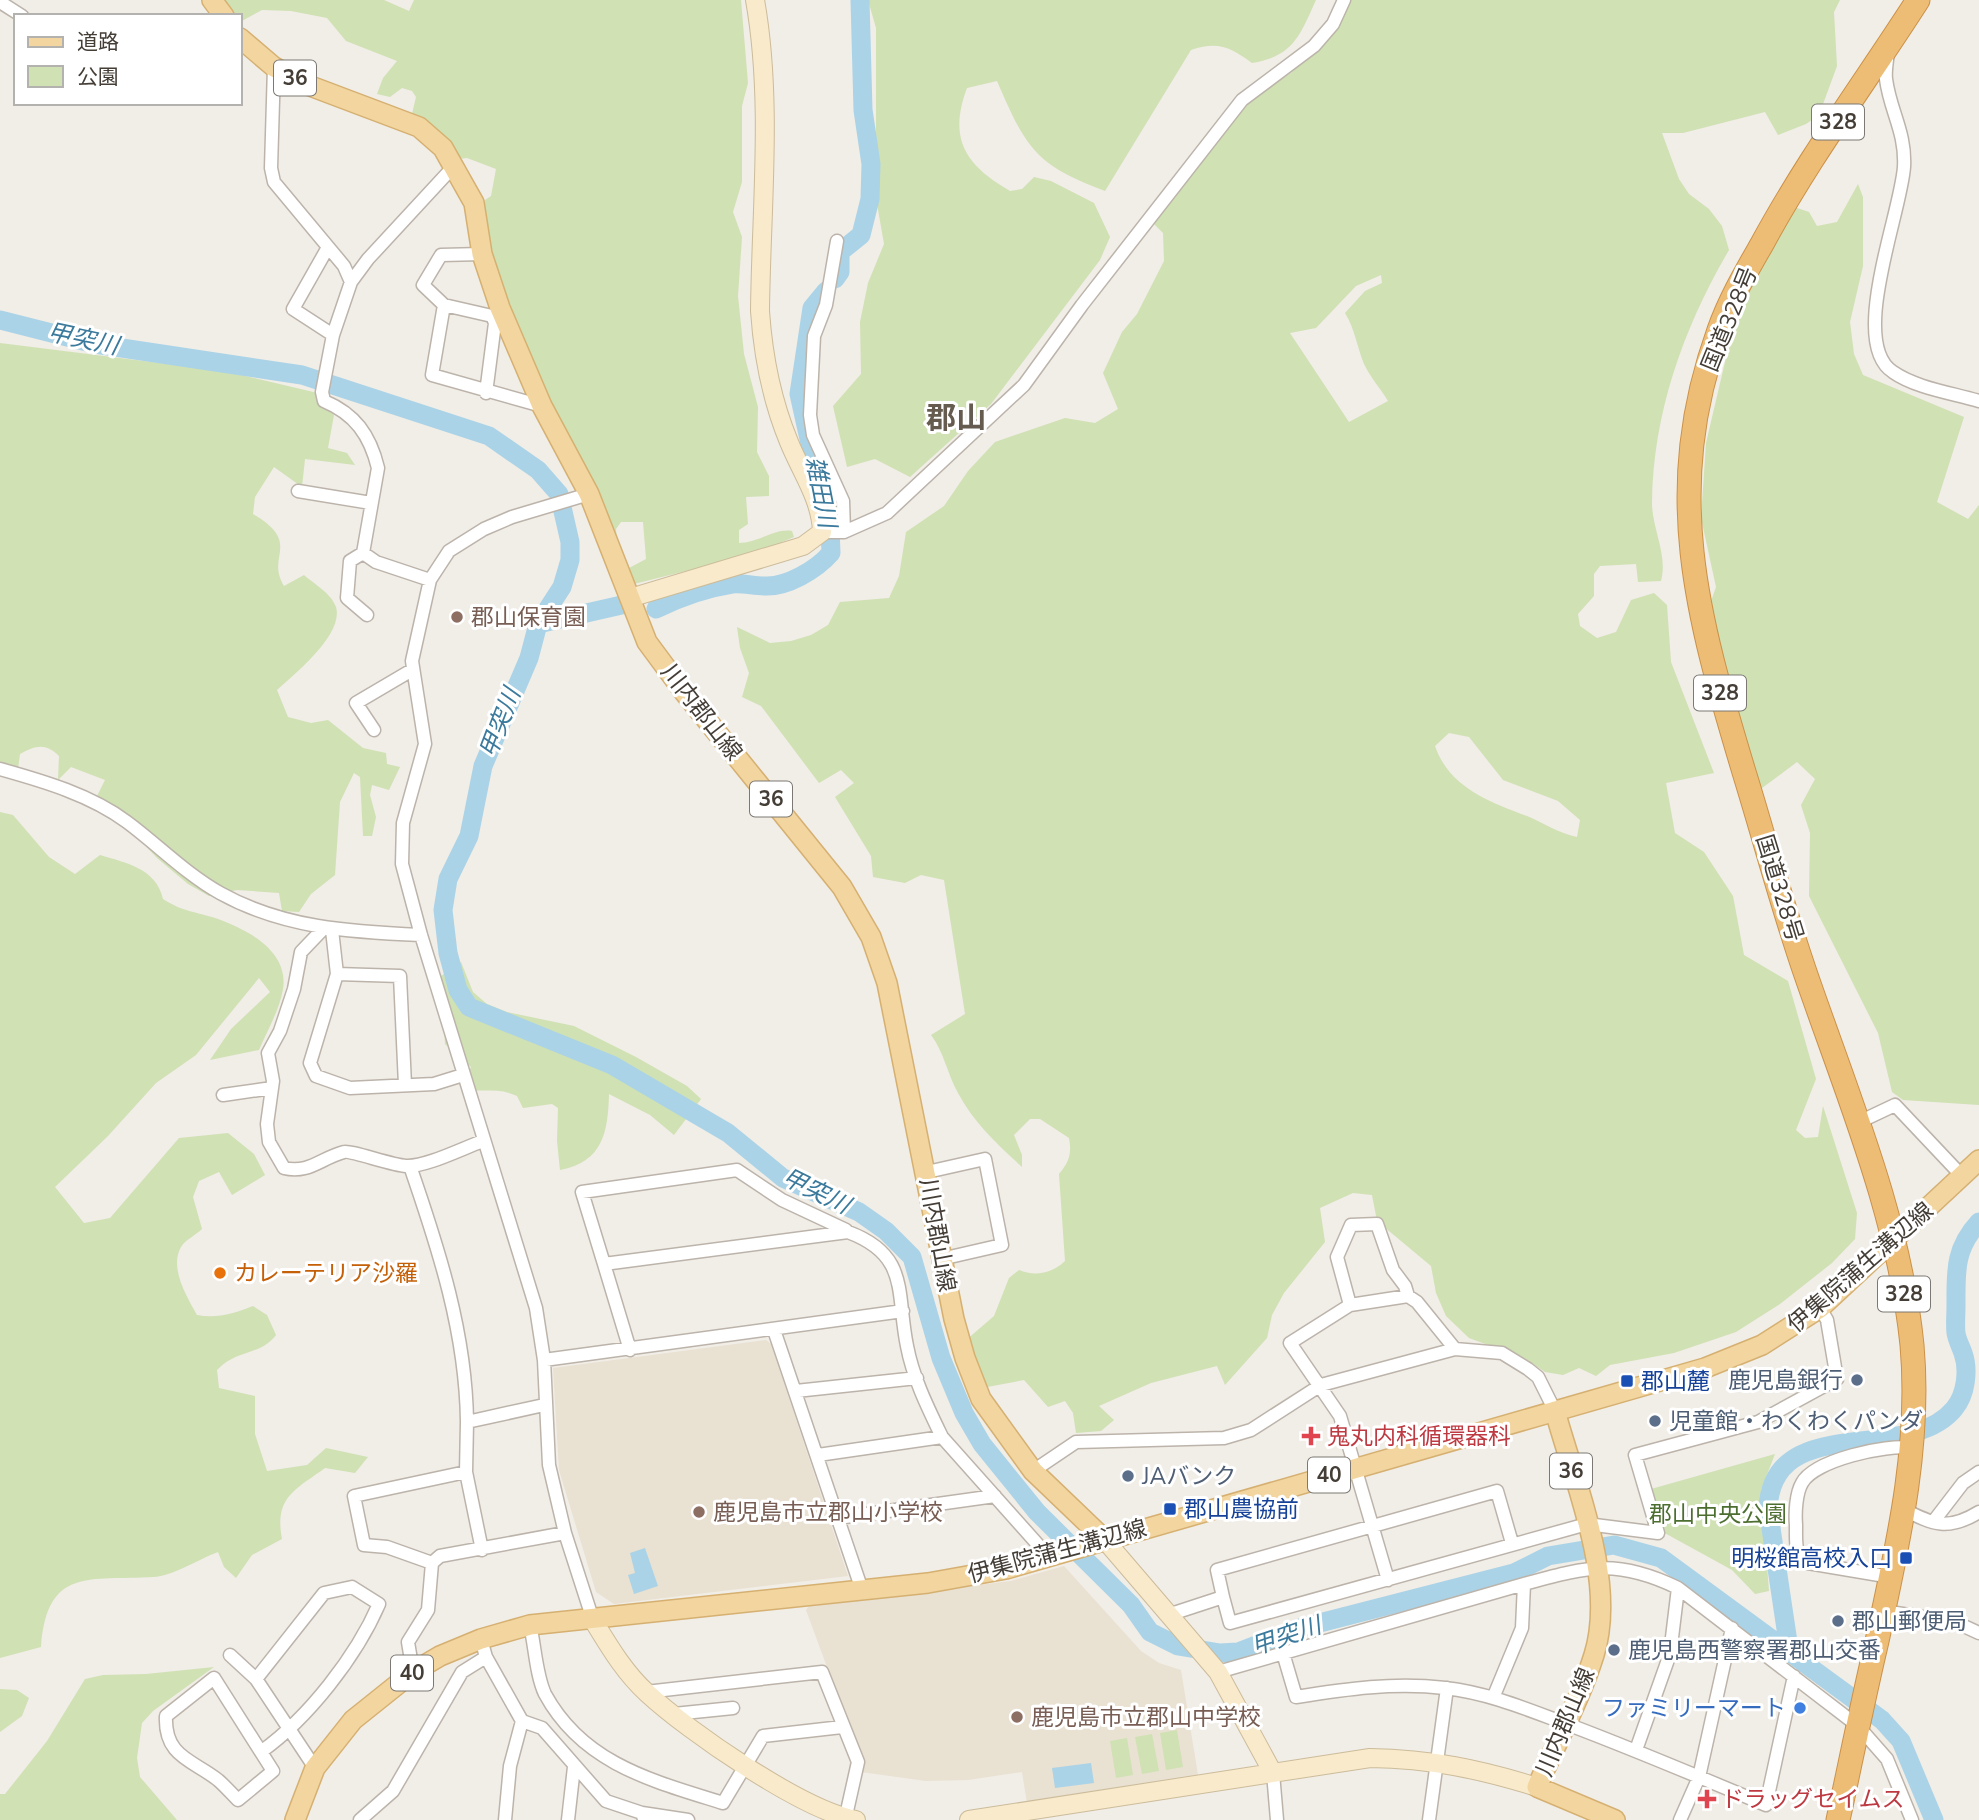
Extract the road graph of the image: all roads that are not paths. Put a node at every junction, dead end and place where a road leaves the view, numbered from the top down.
1 (755, 0) edge
2 (1345, 0) edge
3 (1918, 0) edge
4 (0, 2) edge
5 (19, 14) edge
6 (242, 40) edge
7 (1889, 45) junction
8 (274, 67) junction
9 (454, 166) junction
10 (837, 241) dead end
11 (327, 249) junction
12 (482, 254) junction
13 (351, 282) junction
14 (444, 305) junction
15 (333, 335) junction
16 (486, 393) junction
17 (1979, 401) edge
18 (542, 407) junction
19 (299, 491) dead end
20 (583, 497) junction
21 (371, 503) junction
22 (822, 532) junction
23 (843, 532) junction
24 (363, 554) junction
25 (430, 580) junction
26 (630, 598) junction
27 (367, 615) dead end
28 (412, 670) junction
29 (374, 730) dead end
30 (0, 769) edge
31 (327, 930) junction
32 (421, 935) junction
33 (337, 974) junction
34 (463, 1075) junction
35 (405, 1085) junction
36 (272, 1088) junction
37 (223, 1095) dead end
38 (1859, 1122) junction
39 (483, 1142) junction
40 (1979, 1160) edge
41 (410, 1166) junction
42 (927, 1172) junction
43 (1962, 1176) junction
44 (849, 1232) junction
45 (1894, 1240) junction
46 (941, 1259) junction
47 (604, 1264) junction
48 (1408, 1296) junction
49 (1350, 1305) junction
50 (1820, 1308) junction
51 (903, 1311) junction
52 (774, 1330) junction
53 (1455, 1349) junction
54 (629, 1350) junction
55 (544, 1360) junction
56 (917, 1378) junction
57 (1321, 1385) junction
58 (796, 1391) junction
59 (544, 1405) junction
60 (1555, 1411) junction
61 (467, 1422) junction
62 (942, 1437) junction
63 (1911, 1446) junction
64 (818, 1455) junction
65 (1355, 1468) junction
66 (1033, 1471) junction
67 (466, 1472) junction
68 (1979, 1472) edge
69 (995, 1496) junction
70 (1903, 1509) junction
71 (1979, 1512) edge
72 (838, 1518) junction
73 (1933, 1522) junction
74 (1373, 1527) junction
75 (1587, 1527) junction
76 (565, 1533) junction
77 (1104, 1539) junction
78 (1512, 1543) junction
79 (482, 1549) junction
80 (1052, 1556) junction
81 (432, 1563) junction
82 (1598, 1565) junction
83 (1891, 1577) junction
84 (1388, 1580) junction
85 (1524, 1584) junction
86 (1678, 1588) junction
87 (862, 1590) junction
88 (1223, 1597) junction
89 (1884, 1611) junction
90 (1168, 1615) junction
91 (593, 1620) junction
92 (530, 1625) junction
93 (1732, 1628) junction
94 (1979, 1633) edge
95 (484, 1648) junction
96 (1283, 1653) junction
97 (230, 1655) dead end
98 (413, 1672) junction
99 (1218, 1672) junction
100 (1794, 1676) junction
101 (256, 1679) junction
102 (1447, 1688) junction
103 (646, 1692) junction
104 (1493, 1698) junction
105 (733, 1708) dead end
106 (674, 1714) junction
107 (522, 1721) junction
108 (1859, 1723) junction
109 (1566, 1724) junction
110 (842, 1727) junction
111 (289, 1731) junction
112 (1636, 1750) junction
113 (262, 1751) junction
114 (1437, 1761) junction
115 (747, 1765) junction
116 (574, 1767) junction
117 (316, 1768) junction
118 (1273, 1773) junction
119 (1699, 1777) junction
120 (1537, 1787) junction
121 (1036, 1815) edge
122 (643, 1816) edge
123 (849, 1819) edge
124 (295, 1820) edge
125 (360, 1820) edge
126 (505, 1820) edge
127 (568, 1820) edge
128 (688, 1820) edge
129 (969, 1820) edge
130 (1277, 1820) edge
131 (1429, 1820) edge
132 (1615, 1820) edge
133 (1680, 1820) edge
134 (1838, 1820) edge
135 (1912, 1820) edge

1 - 22 street
2 - 23 street
3 - 7 highway, 国道328号 / 328
4 - 5 street
6 - 8 main road, 川内郡山線 / 36
7 - 17 street
7 - 38 highway, 国道328号 / 328
8 - 9 main road, 川内郡山線 / 36
8 - 11 street
9 - 12 main road, 川内郡山線 / 36
9 - 13 street
10 - 23 street
11 - 13 street
11 - 15 street
12 - 14 street
12 - 18 main road, 川内郡山線 / 36
13 - 15 street
14 - 16 street
14 - 16 street
15 - 21 street
16 - 18 street
18 - 20 main road, 川内郡山線 / 36
19 - 21 street
20 - 25 street
20 - 26 main road, 川内郡山線 / 36
21 - 24 street
22 - 23 street
22 - 26 street
24 - 25 street
24 - 27 street
25 - 28 street
26 - 42 main road, 川内郡山線 / 36
28 - 29 street
28 - 32 street
30 - 31 street
31 - 32 street
31 - 33 street
31 - 36 street
32 - 34 street
33 - 35 street
33 - 35 street
34 - 35 street
34 - 39 street
36 - 37 street
36 - 41 street
38 - 43 street
38 - 45 highway, 国道328号 / 328
39 - 41 street
39 - 55 street
40 - 43 main road, 伊集院蒲生溝辺線 / 40
41 - 61 street
42 - 46 main road, 川内郡山線 / 36
42 - 46 street
43 - 45 main road, 伊集院蒲生溝辺線 / 40
44 - 47 street
44 - 47 street
44 - 51 street
45 - 50 main road, 伊集院蒲生溝辺線 / 40
45 - 63 highway, 国道328号 / 328
46 - 66 main road, 川内郡山線 / 36
47 - 54 street
48 - 49 street
48 - 49 street
48 - 53 street
49 - 57 street
50 - 60 main road, 伊集院蒲生溝辺線 / 40
50 - 75 street
51 - 52 street
51 - 56 street
52 - 54 street
52 - 58 street
53 - 57 street
53 - 60 street
54 - 55 street
55 - 59 street
56 - 58 street
56 - 62 street
57 - 65 street
57 - 66 street
58 - 64 street
59 - 61 street
59 - 76 street
60 - 65 main road, 伊集院蒲生溝辺線 / 40
60 - 75 main road, 川内郡山線 / 36
61 - 67 street
62 - 64 street
62 - 69 street
63 - 70 highway, 国道328号 / 328
63 - 83 street
64 - 72 street
65 - 74 street
65 - 77 main road, 伊集院蒲生溝辺線 / 40
66 - 77 main road, 川内郡山線 / 36
67 - 79 street
67 - 81 street
68 - 73 street
69 - 72 street
69 - 80 street
70 - 73 street
70 - 83 highway, 国道328号 / 328
71 - 73 street
72 - 87 street
74 - 78 street
74 - 84 street
74 - 88 street
75 - 78 street
75 - 82 main road, 川内郡山線 / 36
76 - 79 street
76 - 91 street
77 - 80 main road, 伊集院蒲生溝辺線 / 40
77 - 90 street
78 - 84 street
79 - 81 street
80 - 87 main road, 伊集院蒲生溝辺線 / 40
81 - 98 street
82 - 85 street
82 - 86 street
82 - 109 main road, 川内郡山線 / 36
83 - 89 highway, 国道328号 / 328
84 - 88 street
85 - 96 street
85 - 104 street
86 - 93 street
86 - 112 street
87 - 91 main road, 伊集院蒲生溝辺線 / 40
88 - 90 street
89 - 94 street
89 - 108 highway, 国道328号 / 328
90 - 99 street
91 - 92 main road, 伊集院蒲生溝辺線 / 40
91 - 103 street
92 - 95 main road, 伊集院蒲生溝辺線 / 40
92 - 115 street
93 - 100 street
93 - 119 street
95 - 98 main road, 伊集院蒲生溝辺線 / 40
95 - 107 street
95 - 125 street
96 - 99 street
96 - 102 street
97 - 101 street
98 - 117 main road, 伊集院蒲生溝辺線 / 40
99 - 118 street
100 - 108 street
100 - 119 street
101 - 111 street
101 - 111 street
102 - 104 street
102 - 114 street
103 - 106 street
103 - 110 street
104 - 109 street
105 - 106 street
106 - 115 street
107 - 116 street
107 - 126 street
108 - 134 highway, 国道328号 / 328
108 - 135 street
109 - 112 street
109 - 120 main road, 川内郡山線 / 36
110 - 115 street
110 - 123 street
111 - 113 street
111 - 117 street
112 - 119 street
113 - 113 street
114 - 118 street
114 - 120 street
114 - 131 street
115 - 123 street
116 - 122 street
116 - 127 street
117 - 124 main road, 伊集院蒲生溝辺線 / 40
118 - 121 street
118 - 130 street
119 - 133 street
120 - 132 main road, 川内郡山線
121 - 129 street
122 - 128 street

